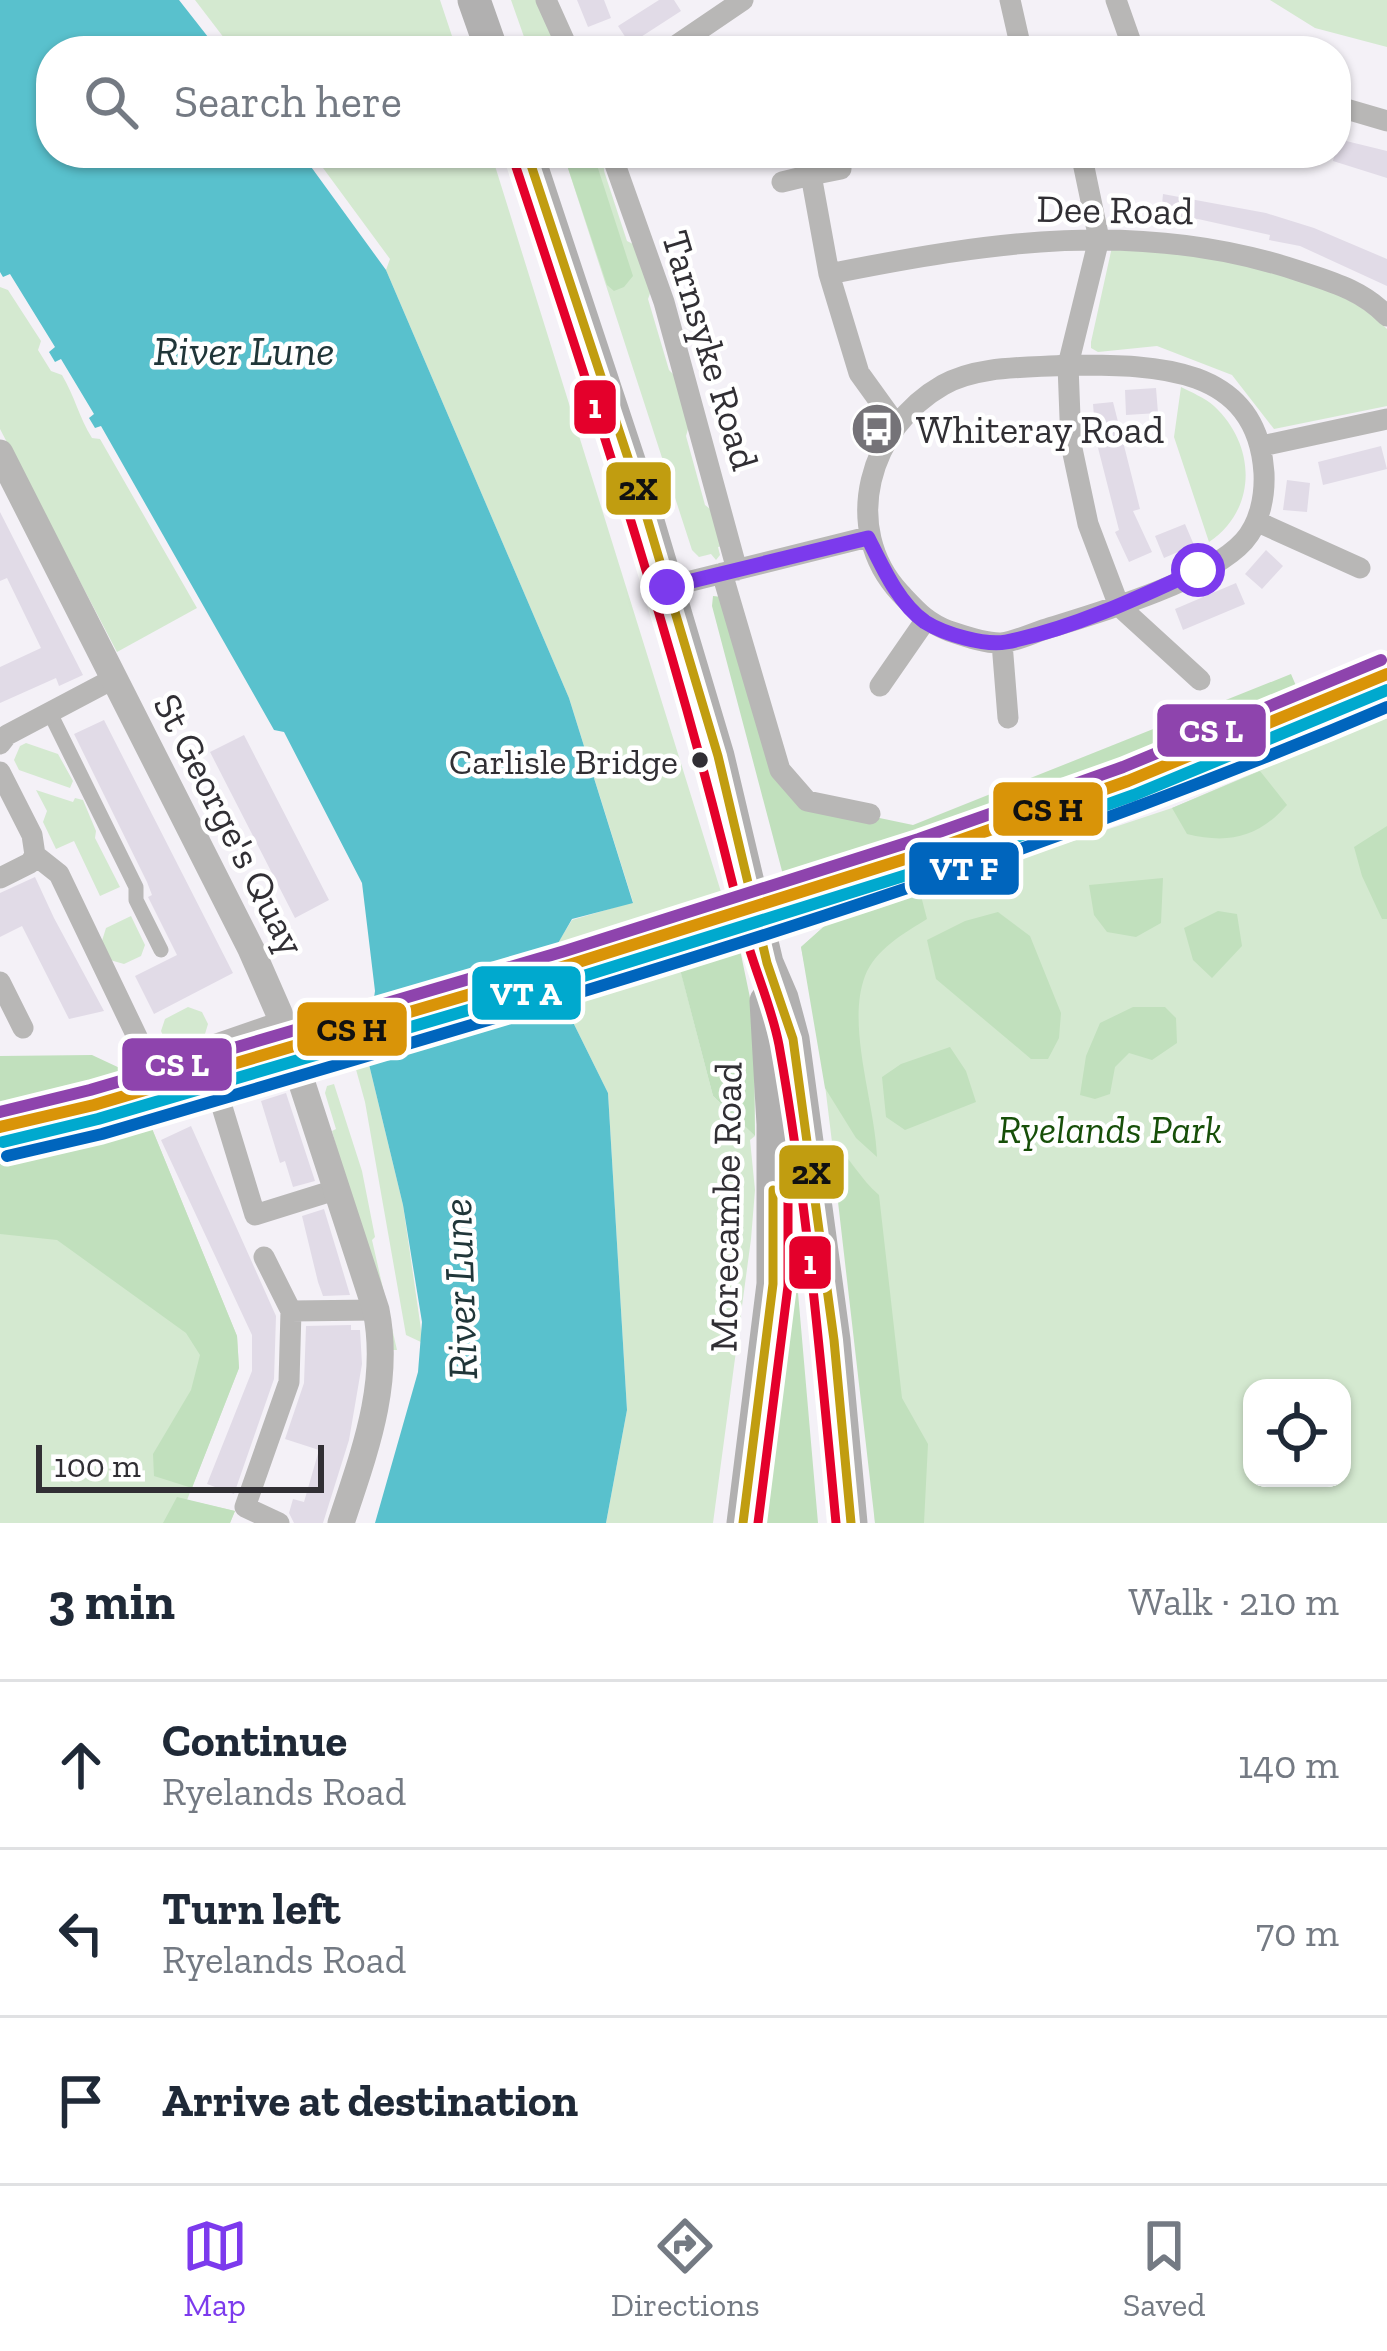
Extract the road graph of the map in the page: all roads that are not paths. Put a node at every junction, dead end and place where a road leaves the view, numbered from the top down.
1 (475, 0) edge
2 (546, 0) edge
3 (743, 0) edge
4 (1010, 0) edge
5 (1117, 0) edge
6 (487, 36) edge
7 (562, 36) edge
8 (690, 36) edge
9 (1018, 36) edge
10 (1129, 36) edge
11 (1351, 110) edge
12 (1387, 121) edge
13 (532, 168) edge
14 (615, 168) edge
15 (1084, 168) edge
16 (841, 170) dead end
17 (811, 176) junction
18 (782, 182) dead end
19 (1099, 239) junction
20 (829, 274) junction
21 (1387, 316) edge
22 (1068, 365) junction
23 (1387, 419) edge
24 (895, 423) junction
25 (1262, 446) junction
26 (0, 453) edge
27 (9, 493) edge
28 (1258, 522) junction
29 (868, 538) junction
30 (1360, 568) dead end
31 (729, 572) junction
32 (667, 587) junction
33 (1119, 606) junction
34 (925, 621) junction
35 (1002, 643) junction
36 (113, 680) junction
37 (1200, 680) dead end
38 (880, 686) dead end
39 (50, 713) junction
40 (1008, 718) dead end
41 (0, 744) edge
42 (0, 772) edge
43 (870, 814) dead end
44 (35, 855) junction
45 (0, 878) edge
46 (161, 950) dead end
47 (767, 963) junction
48 (0, 982) edge
49 (268, 1023) dead end
50 (23, 1028) dead end
51 (140, 1043) joint
52 (298, 1074) junction
53 (335, 1190) junction
54 (264, 1257) dead end
55 (376, 1310) junction
56 (291, 1311) junction
57 (279, 1523) edge
58 (341, 1523) edge
59 (743, 1523) edge
60 (850, 1523) edge

1 - 6 main road
2 - 7 street
3 - 8 street
4 - 9 street
5 - 10 street
11 - 12 street
13 - 32 main road, Morecambe Road
14 - 31 street, Tarnsyke Road
15 - 19 street
16 - 17 street
17 - 18 street
17 - 20 street
19 - 20 street, Dee Road
19 - 21 street, Dee Road
19 - 22 street
20 - 24 street
22 - 24 street
22 - 25 street
22 - 33 street
23 - 25 street
24 - 29 street
25 - 28 street
26 - 27 street, St George's Quay
27 - 36 street, St George's Quay
28 - 30 street
28 - 33 street
29 - 31 street
29 - 34 street
31 - 32 street
31 - 43 street, Tarnsyke Road
32 - 47 main road, Morecambe Road
33 - 35 street
33 - 37 street
34 - 35 street
34 - 38 street
35 - 40 street
36 - 39 street
36 - 52 street, St George's Quay
39 - 41 street
39 - 46 street
42 - 44 street
44 - 45 street
44 - 51 street
47 - 59 main road, Morecambe Road
47 - 60 main road, Morecambe Road
48 - 50 street
49 - 51 street
52 - 53 street, St George's Quay
52 - 53 street
53 - 55 street, St George's Quay
54 - 56 street
55 - 56 street
55 - 58 street, St George's Quay
56 - 57 street

